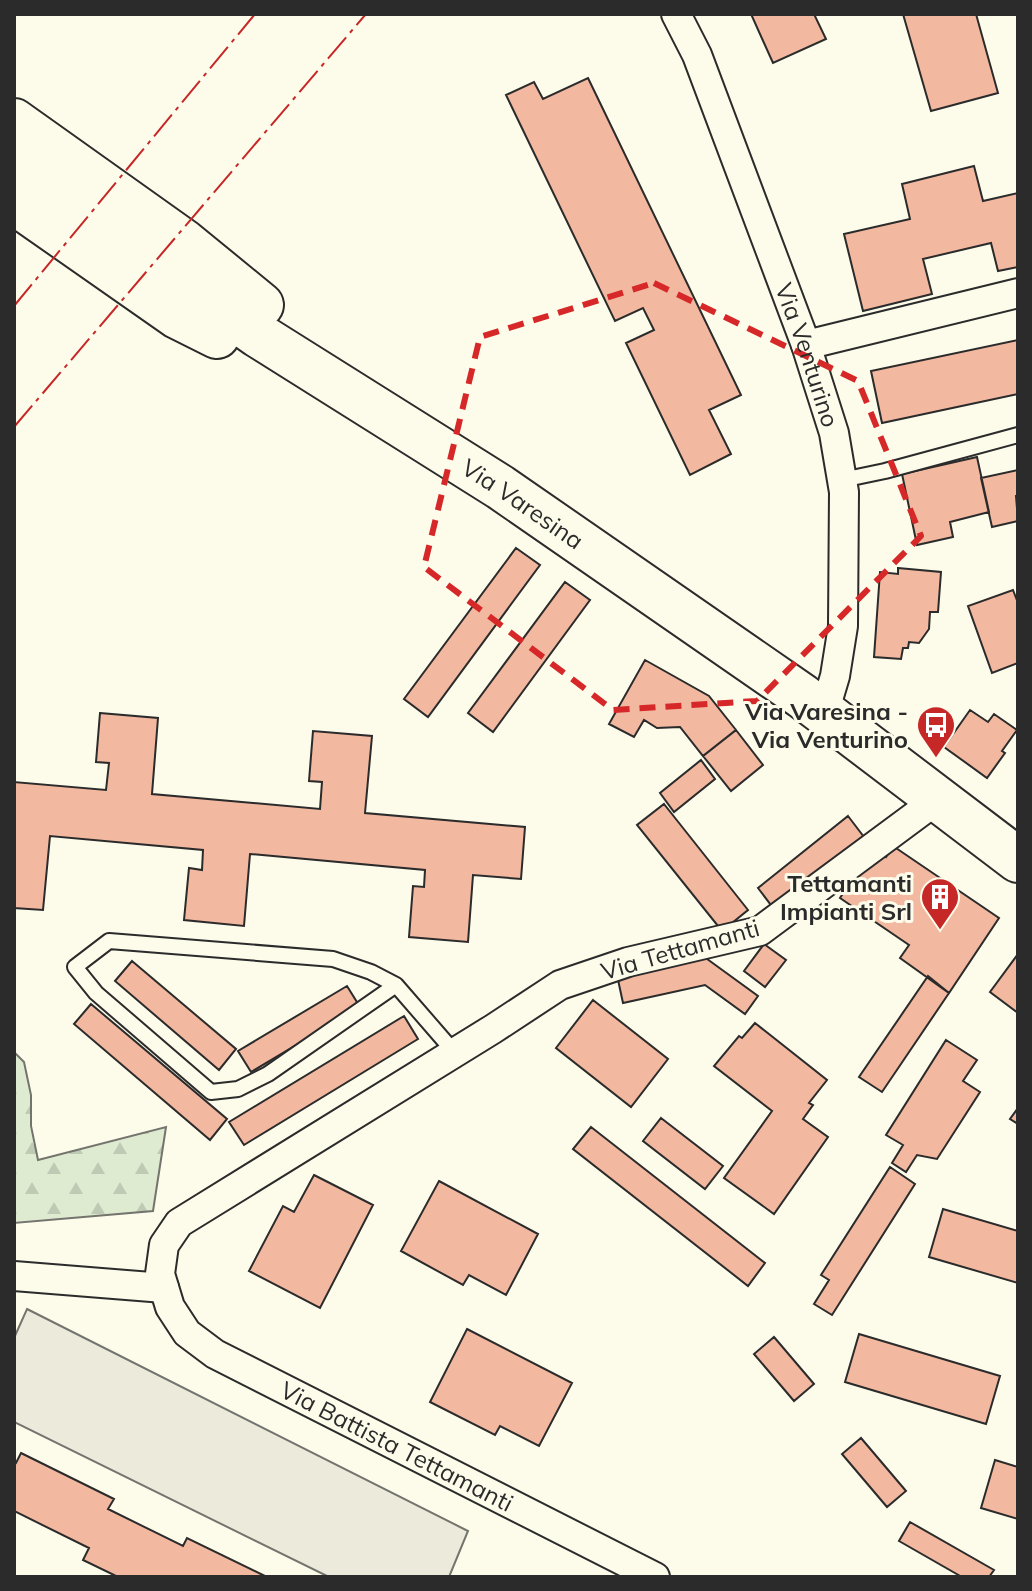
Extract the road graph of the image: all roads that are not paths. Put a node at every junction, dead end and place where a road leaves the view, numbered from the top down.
1 (676, 14) edge
2 (14, 121) edge
3 (14, 164) edge
4 (14, 202) edge
5 (1018, 293) edge
6 (806, 345) junction
7 (1018, 435) edge
8 (436, 448) junction
9 (842, 480) junction
10 (824, 713) junction
11 (938, 799) junction
12 (1018, 860) edge
13 (396, 985) junction
14 (455, 1053) junction
15 (14, 1276) edge
16 (164, 1288) junction
17 (655, 1577) edge

1 - 6 street, Via Venturino
2 - 8 main road
3 - 8 main road, Via Varesina
4 - 8 main road
5 - 6 street
6 - 9 street, Via Venturino
7 - 9 lane
8 - 10 main road, Via Varesina
9 - 10 street, Via Venturino
10 - 11 main road, Via Varesina
11 - 12 main road, Via Varesina
11 - 14 street, Via Tettamanti
13 - 13 lane
13 - 14 lane
14 - 16 street, Via Tettamanti
15 - 16 street
16 - 17 street, Via Battista Tettamanti

